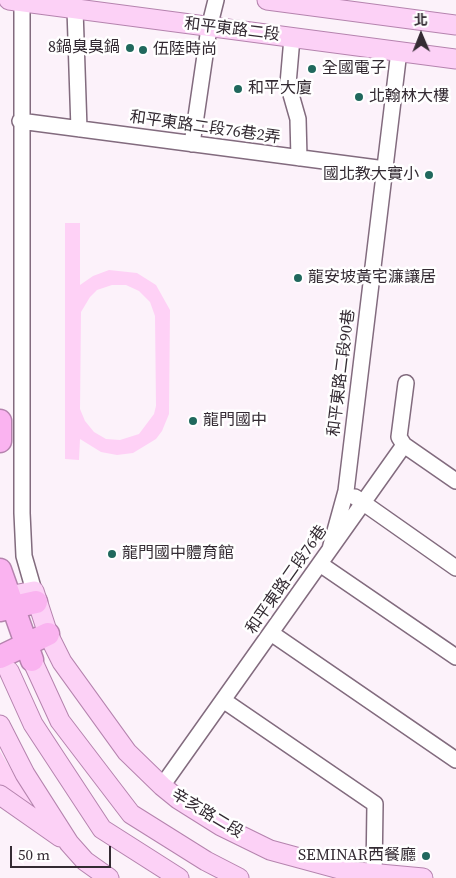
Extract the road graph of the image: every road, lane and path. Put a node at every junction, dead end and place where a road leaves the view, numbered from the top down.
1 (216, 0) edge
2 (267, 0) edge
3 (17, 1) edge
4 (75, 9) junction
5 (456, 25) edge
6 (209, 28) junction
7 (292, 38) junction
8 (399, 52) junction
9 (456, 59) edge
10 (20, 121) junction
11 (79, 129) junction
12 (192, 144) junction
13 (299, 158) junction
14 (384, 170) junction
15 (406, 383) dead end
16 (0, 421) edge
17 (0, 441) edge
18 (404, 445) junction
19 (456, 481) edge
20 (346, 492) junction
21 (363, 503) junction
22 (330, 549) junction
23 (320, 564) junction
24 (456, 568) edge
25 (0, 570) edge
26 (35, 596) junction
27 (5, 603) edge
28 (271, 633) junction
29 (51, 641) junction
30 (29, 652) junction
31 (456, 657) edge
32 (2, 661) edge
33 (223, 700) junction
34 (0, 726) edge
35 (456, 760) edge
36 (162, 786) junction
37 (0, 795) edge
38 (69, 843) junction
39 (374, 875) junction
40 (109, 878) edge
41 (178, 878) edge
42 (239, 878) edge
43 (423, 878) edge

1 - 6 street
2 - 5 main road, 和平東路二段
3 - 4 main road, 和平東路二段
3 - 10 street
4 - 6 main road, 和平東路二段
4 - 11 street
6 - 7 main road, 和平東路二段
6 - 12 street
7 - 8 main road, 和平東路二段
7 - 13 street
8 - 9 main road, 和平東路二段
8 - 14 street, 和平東路二段90巷
10 - 11 street, 和平東路二段76巷2弄
10 - 26 street
11 - 12 street, 和平東路二段76巷2弄
12 - 13 street, 和平東路二段76巷2弄
13 - 14 street, 和平東路二段76巷2弄
14 - 20 street, 和平東路二段90巷
15 - 18 street
16 - 17 highway
18 - 19 street
18 - 21 street, 和平東路二段76巷
20 - 21 street
20 - 22 street, 和平東路二段90巷
21 - 22 street, 和平東路二段76巷
21 - 24 street
22 - 23 street, 和平東路二段76巷
23 - 28 street, 和平東路二段76巷
23 - 31 street
25 - 27 highway
26 - 27 highway
26 - 29 main road, 辛亥路二段
27 - 30 highway
28 - 33 street, 和平東路二段76巷
28 - 35 street
29 - 30 highway
29 - 36 main road, 辛亥路二段
30 - 32 highway
30 - 42 main road
32 - 41 main road
33 - 36 street, 和平東路二段76巷
33 - 39 street
34 - 38 main road
36 - 39 main road, 辛亥路二段
37 - 38 main road
38 - 40 main road
39 - 43 main road, 辛亥路二段

